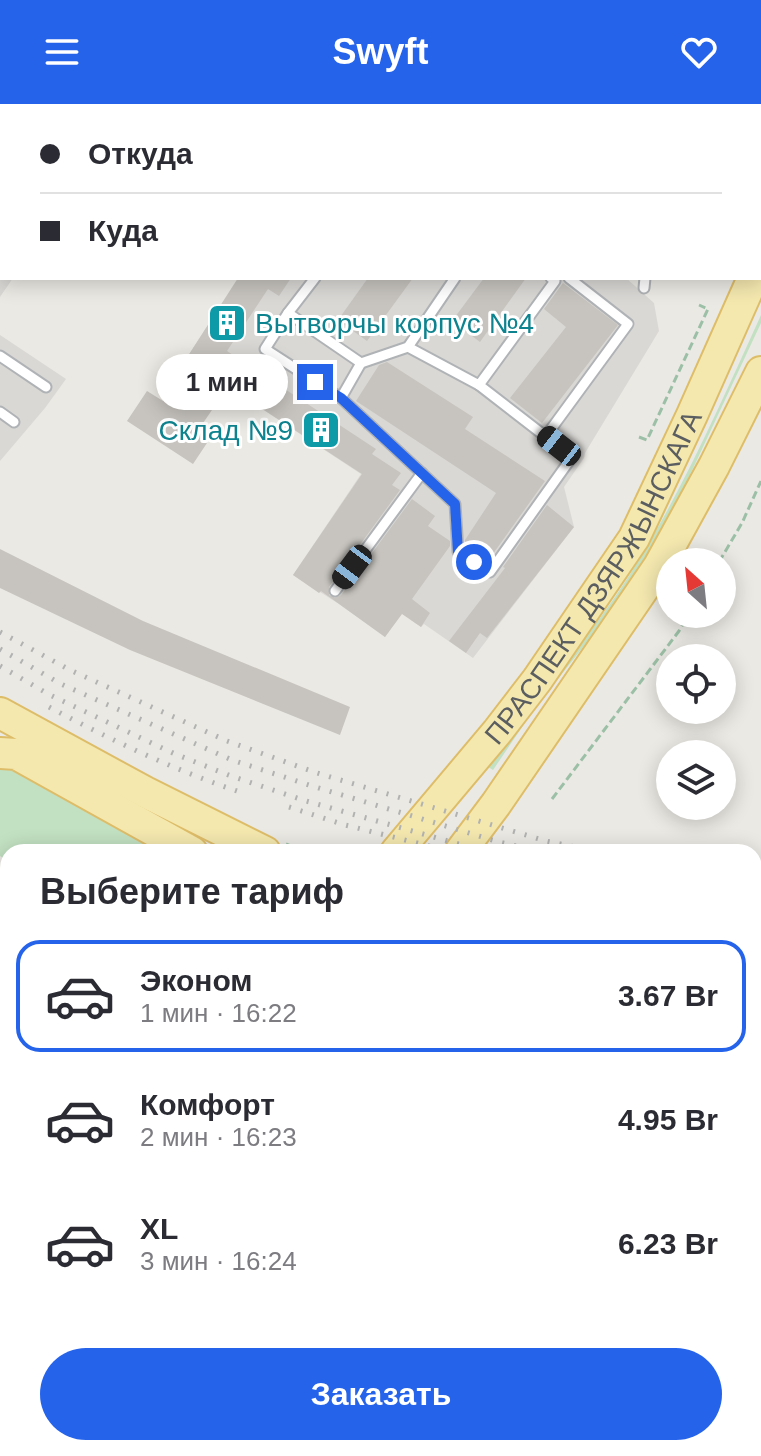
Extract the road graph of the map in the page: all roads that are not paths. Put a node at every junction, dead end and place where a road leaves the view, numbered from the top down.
1 (313, 280) edge
2 (454, 280) edge
3 (554, 280) edge
4 (572, 280) edge
5 (752, 280) edge
6 (288, 313) junction
7 (408, 347) junction
8 (0, 356) edge
9 (361, 363) junction
10 (761, 372) edge
11 (479, 385) junction
12 (46, 387) dead end
13 (341, 398) junction
14 (0, 412) edge
15 (14, 422) dead end
16 (546, 436) junction
17 (422, 473) junction
18 (335, 591) dead end
19 (0, 713) edge
20 (0, 753) edge
21 (496, 804) junction
22 (178, 844) edge
23 (249, 844) edge
24 (400, 844) edge
25 (466, 844) edge
26 (482, 844) edge

1 - 6 lane
2 - 7 lane
3 - 11 lane
4 - 16 lane
5 - 24 main road, ПРАСПЕКТ ДЗЯРЖЫНСКАГА
6 - 9 lane
6 - 13 lane
7 - 9 lane
7 - 11 lane
8 - 12 lane
9 - 13 lane
10 - 21 main road, ПРАСПЕКТ ДЗЯРЖЫНСКАГА
11 - 16 lane
13 - 17 lane
14 - 15 lane
16 - 17 lane
17 - 18 lane
19 - 23 main road
20 - 22 main road
21 - 25 main road, ПРАСПЕКТ ДЗЯРЖЫНСКАГА
21 - 26 main road

